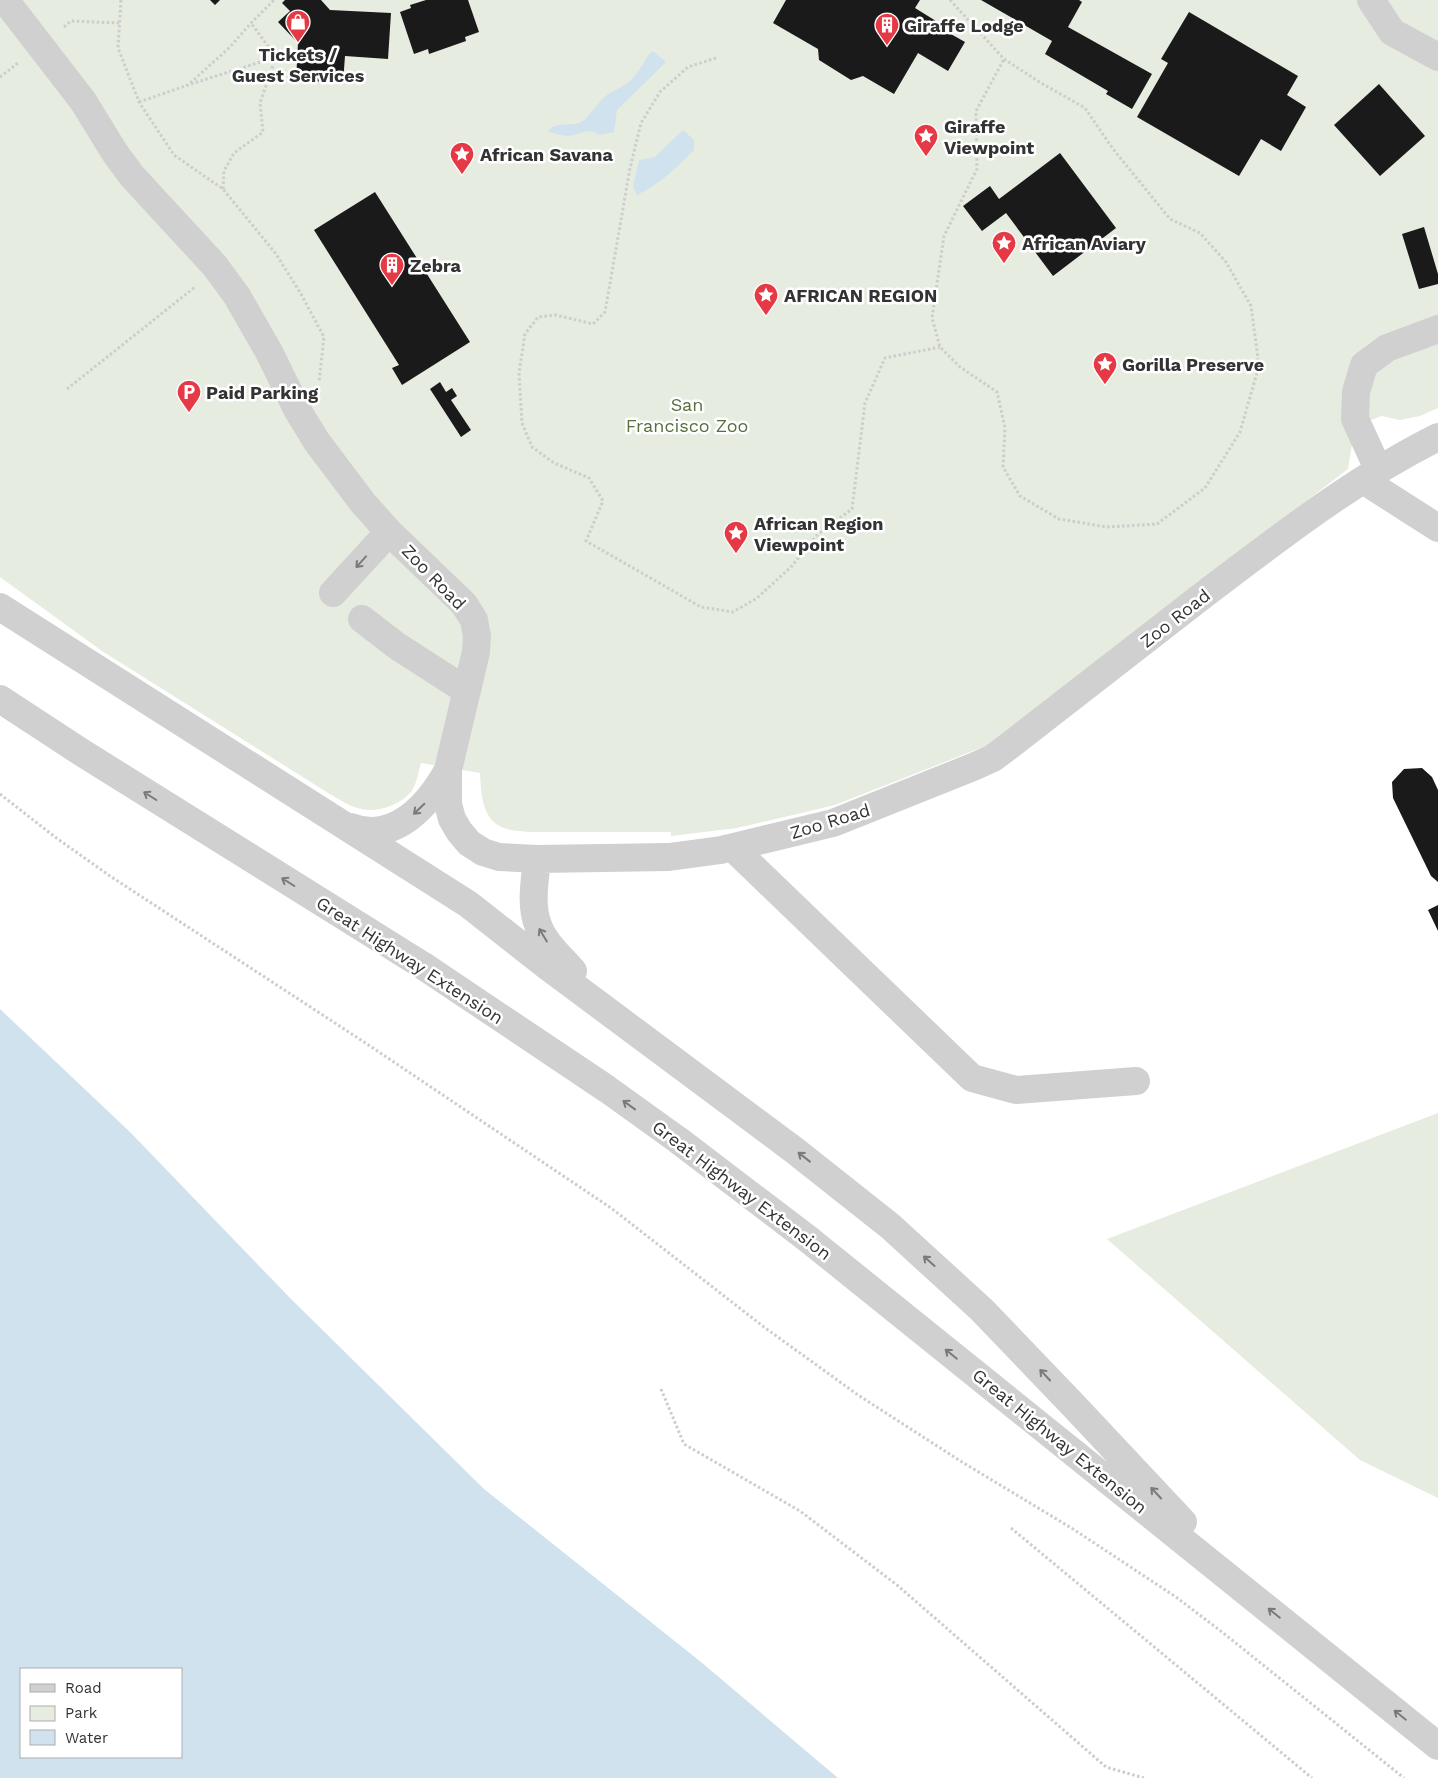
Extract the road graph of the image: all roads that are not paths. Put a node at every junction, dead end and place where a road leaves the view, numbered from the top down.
1 (5, 0) edge
2 (1370, 0) edge
3 (1438, 57) edge
4 (1438, 329) edge
5 (1438, 437) edge
6 (1371, 475) junction
7 (1438, 528) edge
8 (389, 532) junction
9 (334, 593) dead end
10 (0, 607) edge
11 (362, 619) dead end
12 (467, 691) junction
13 (0, 699) edge
14 (448, 770) junction
15 (339, 821) junction
16 (733, 848) junction
17 (537, 860) junction
18 (609, 1011) junction
19 (1136, 1081) dead end
20 (1248, 1593) junction
21 (1438, 1746) edge

1 - 8 street, Zoo Road
2 - 3 street
4 - 6 street
5 - 6 street, Zoo Road
6 - 7 street
6 - 16 street, Zoo Road
8 -> 9 street
8 - 12 street, Zoo Road
10 - 15 street
11 - 12 street
12 - 14 street, Zoo Road
20 -> 13 street, Great Highway Extension
14 -> 15 street
14 - 17 street, Zoo Road
15 - 18 street
16 - 17 street, Zoo Road
16 - 19 street
18 -> 17 street
20 -> 18 street
21 -> 20 street, Great Highway Extension

